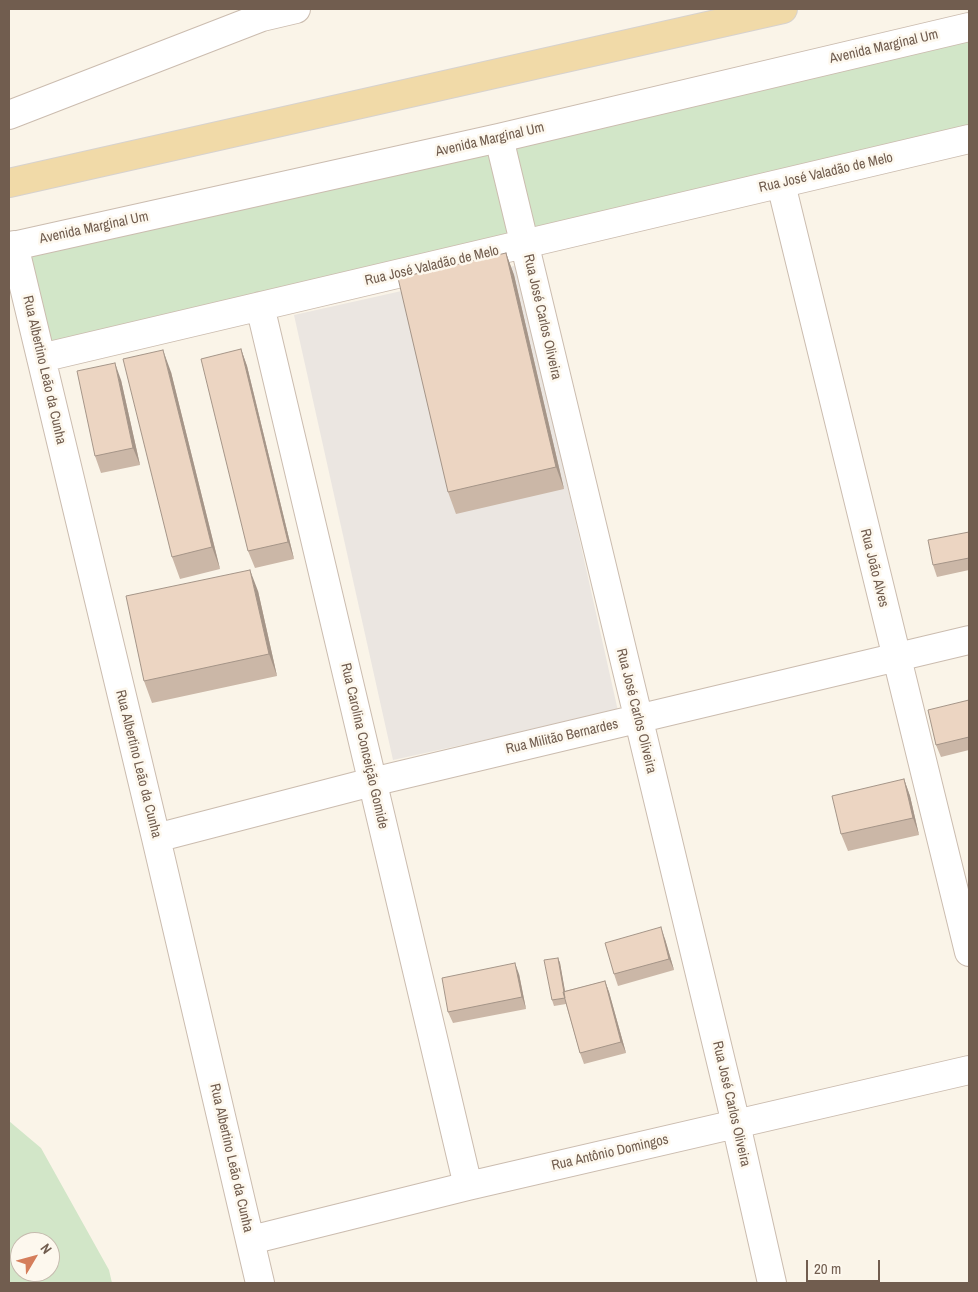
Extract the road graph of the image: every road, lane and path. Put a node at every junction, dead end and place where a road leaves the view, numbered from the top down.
1 (296, 9) edge
2 (783, 9) edge
3 (259, 13) edge
4 (969, 27) edge
5 (9, 115) edge
6 (499, 138) junction
7 (969, 139) edge
8 (9, 183) edge
9 (781, 184) junction
10 (524, 244) junction
11 (11, 246) edge
12 (260, 306) junction
13 (41, 358) junction
14 (969, 640) edge
15 (896, 658) junction
16 (638, 719) junction
17 (372, 782) junction
18 (156, 838) junction
19 (969, 952) edge
20 (969, 1070) edge
21 (736, 1124) junction
22 (468, 1186) junction
23 (251, 1240) junction
24 (260, 1283) edge
25 (772, 1283) edge

1 - 3 street
2 - 8 main road
3 - 5 street
4 - 6 street, Avenida Marginal Um
6 - 10 street, Rua José Carlos Oliveira
6 - 11 street, Avenida Marginal Um
7 - 9 street, Rua José Valadão de Melo
9 - 10 street, Rua José Valadão de Melo
9 - 15 street, Rua João Alves
10 - 12 street, Rua José Valadão de Melo
10 - 16 street, Rua José Carlos Oliveira
11 - 13 street, Rua Albertino Leão da Cunha
12 - 13 street, Rua José Valadão de Melo
12 - 17 street, Rua Carolina Conceição Gomide
13 - 18 street, Rua Albertino Leão da Cunha
14 - 15 street, Rua Militão Bernardes
15 - 16 street, Rua Militão Bernardes
15 - 19 street, Rua João Alves
16 - 17 street, Rua Militão Bernardes
16 - 21 street, Rua José Carlos Oliveira
17 - 18 street, Rua Militão Bernardes
17 - 22 street, Rua Carolina Conceição Gomide
18 - 23 street, Rua Albertino Leão da Cunha
20 - 21 street, Rua Antônio Domingos
21 - 22 street, Rua Antônio Domingos
21 - 25 street, Rua José Carlos Oliveira
22 - 23 street, Rua Antônio Domingos
23 - 24 street, Rua Albertino Leão da Cunha

